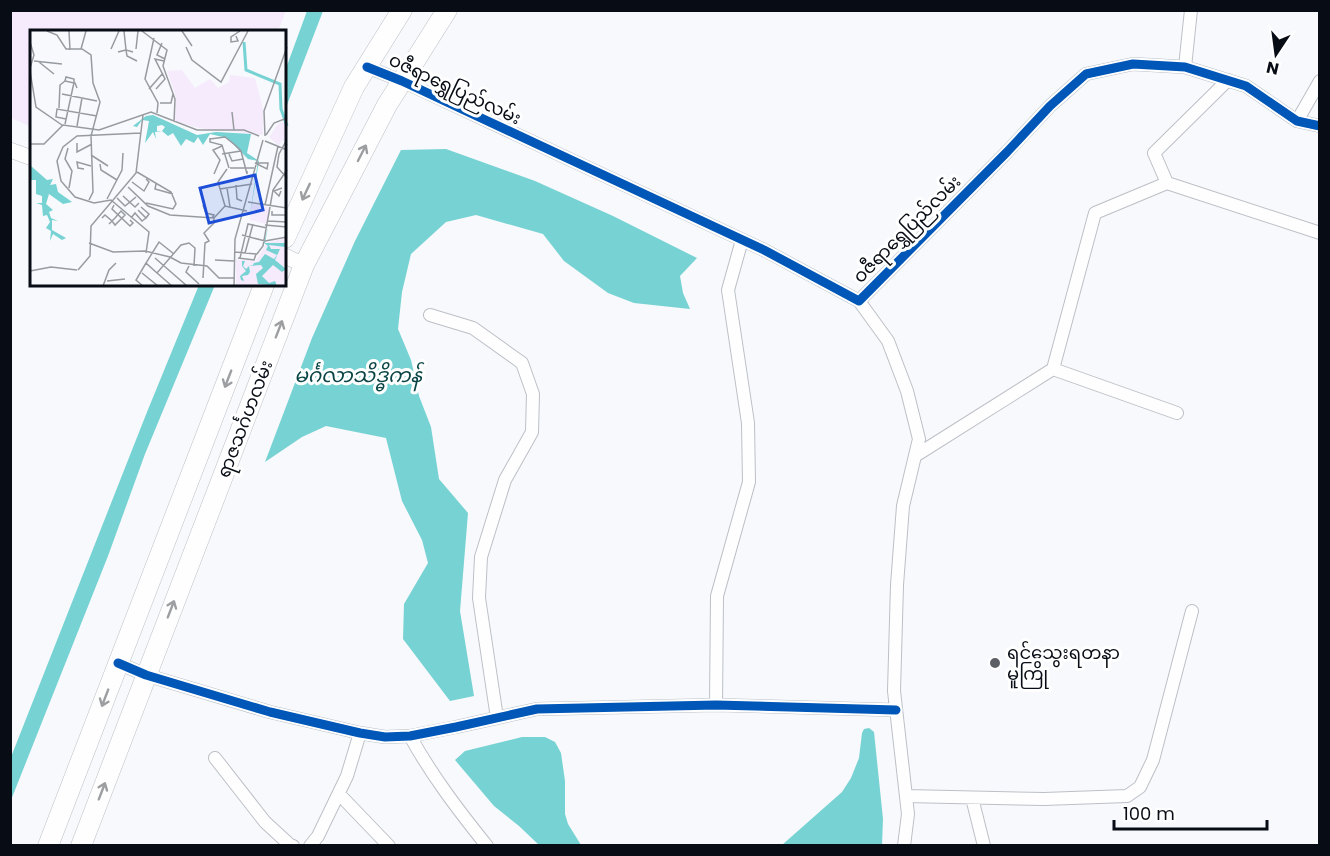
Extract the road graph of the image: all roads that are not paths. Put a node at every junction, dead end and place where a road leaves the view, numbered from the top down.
1 (402, 10) edge
2 (447, 10) edge
3 (1191, 10) edge
4 (367, 67) junction
5 (1185, 67) junction
6 (1228, 80) junction
7 (402, 81) junction
8 (1320, 81) edge
9 (1296, 120) junction
10 (1320, 126) edge
11 (10, 150) edge
12 (30, 157) edge
13 (1167, 183) junction
14 (1320, 233) edge
15 (286, 236) edge
16 (742, 240) junction
17 (286, 256) edge
18 (304, 265) junction
19 (264, 286) edge
20 (859, 301) junction
21 (430, 315) dead end
22 (1053, 369) junction
23 (1177, 413) dead end
24 (915, 456) junction
25 (1192, 611) dead end
26 (118, 663) junction
27 (146, 675) junction
28 (716, 705) junction
29 (896, 711) junction
30 (497, 718) junction
31 (360, 733) junction
32 (410, 736) junction
33 (215, 758) dead end
34 (339, 794) junction
35 (906, 796) junction
36 (972, 798) junction
37 (48, 846) edge
38 (81, 846) edge
39 (293, 846) edge
40 (310, 846) edge
41 (389, 846) edge
42 (488, 846) edge
43 (904, 846) edge
44 (984, 846) edge

1 - 4 main road
2 - 7 main road, ရာဇသင်္ဂဟလမ်း
3 - 5 street
4 - 7 street, ဝဇီရာရွှေပြည်လမ်း
4 -> 15 main road
5 - 6 street, ဝဇီရာရွှေပြည်လမ်း
5 - 20 street, ဝဇီရာရွှေပြည်လမ်း
6 - 9 street, ဝဇီရာရွှေပြည်လမ်း
6 - 13 street
7 - 16 street, ဝဇီရာရွှေပြည်လမ်း
18 -> 7 main road, ရာဇသင်္ဂဟလမ်း
8 - 9 street
9 - 10 street, ဝဇီရာရွှေပြည်လမ်း
11 - 12 street
13 - 14 street
13 - 22 street
16 - 20 street, ဝဇီရာရွှေပြည်လမ်း
16 - 28 street
17 - 18 street
27 -> 18 main road, ရာဇသင်္ဂဟလမ်း
19 -> 26 main road, ရာဇသင်္ဂဟလမ်း
20 - 24 street
21 - 30 street
22 - 23 street
22 - 24 street
24 - 29 street
25 - 36 street
26 - 27 street
26 -> 37 main road, ရာဇသင်္ဂဟလမ်း
27 - 31 street
38 -> 27 main road, ရာဇသင်္ဂဟလမ်း
28 - 29 street
28 - 30 street
29 - 35 street
30 - 32 street
31 - 32 street
31 - 34 street
32 - 42 street
33 - 39 street
34 - 40 street
34 - 41 street
35 - 36 street
35 - 43 street
36 - 44 street

